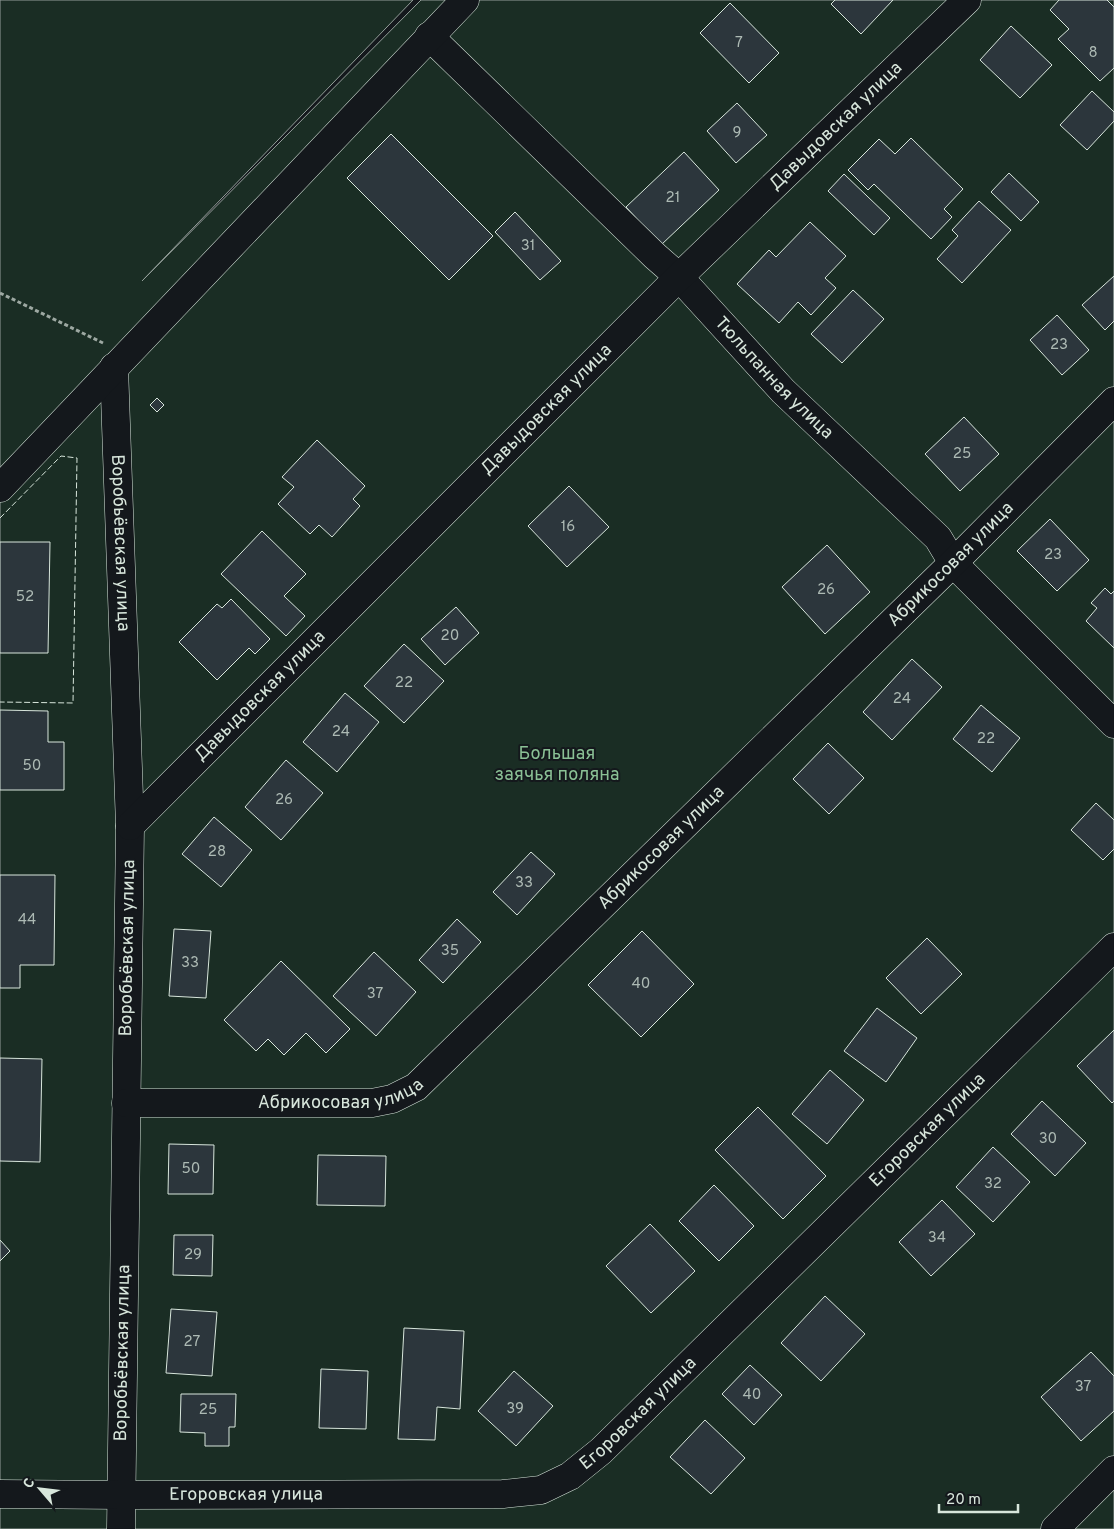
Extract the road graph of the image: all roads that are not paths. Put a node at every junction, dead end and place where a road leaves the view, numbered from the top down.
1 (464, 0) edge
2 (967, 0) edge
3 (429, 36) junction
4 (679, 277) junction
5 (114, 367) junction
6 (1114, 401) edge
7 (0, 488) edge
8 (953, 563) junction
9 (1114, 724) edge
10 (130, 826) junction
11 (1114, 947) edge
12 (126, 1104) junction
13 (1114, 1470) edge
14 (0, 1494) edge
15 (121, 1495) junction
16 (121, 1529) edge
17 (1055, 1529) edge

1 - 3 street
2 - 4 street, Давыдовская улица
3 - 4 street, Тюльпанная улица
3 - 5 street
4 - 8 street, Тюльпанная улица
4 - 10 street, Давыдовская улица
5 - 7 street
5 - 10 street, Воробьёвская улица
6 - 8 street, Абрикосовая улица
8 - 9 street, Тюльпанная улица
8 - 12 street, Абрикосовая улица
10 - 12 street, Воробьёвская улица
11 - 15 street, Егоровская улица
12 - 15 street, Воробьёвская улица
13 - 17 street
14 - 15 street, Егоровская улица
15 - 16 street, Воробьёвская улица

